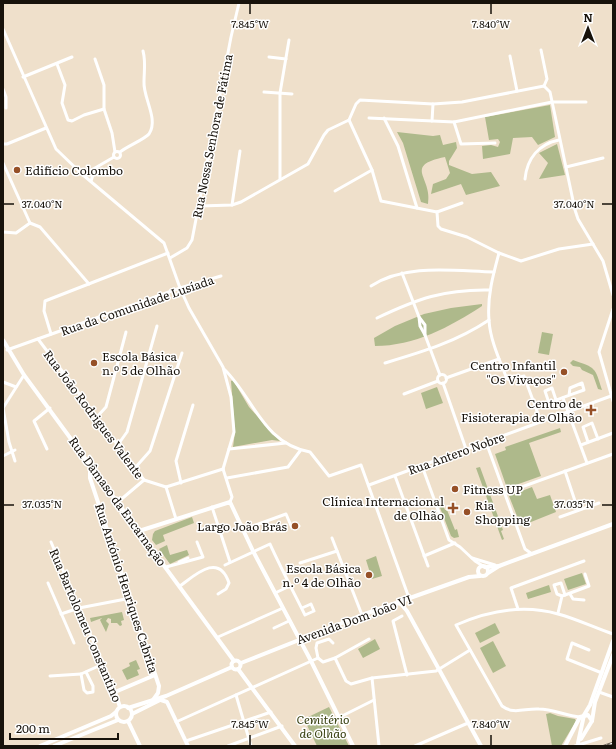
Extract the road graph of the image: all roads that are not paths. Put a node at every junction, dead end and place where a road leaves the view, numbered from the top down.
1 (240, 3) edge
2 (3, 29) edge
3 (289, 40) dead end
4 (541, 50) dead end
5 (143, 51) dead end
6 (510, 56) dead end
7 (72, 57) dead end
8 (269, 57) dead end
9 (96, 59) dead end
10 (286, 59) junction
11 (57, 64) junction
12 (23, 77) junction
13 (544, 86) junction
14 (3, 89) edge
15 (517, 91) junction
16 (264, 92) dead end
17 (280, 93) junction
18 (292, 94) dead end
19 (552, 102) junction
20 (586, 102) dead end
21 (433, 104) junction
22 (6, 108) dead end
23 (104, 109) junction
24 (369, 118) dead end
25 (384, 118) junction
26 (349, 120) junction
27 (432, 121) junction
28 (454, 122) junction
29 (46, 128) junction
30 (559, 140) junction
31 (495, 143) dead end
32 (3, 144) edge
33 (240, 151) dead end
34 (115, 152) junction
35 (120, 152) junction
36 (114, 157) junction
37 (603, 158) dead end
38 (3, 163) edge
39 (566, 167) junction
40 (95, 169) junction
41 (372, 170) junction
42 (83, 175) junction
43 (525, 178) dead end
44 (280, 179) junction
45 (91, 181) junction
46 (335, 191) dead end
47 (462, 203) dead end
48 (232, 204) junction
49 (200, 206) junction
50 (417, 208) junction
51 (437, 212) junction
52 (30, 223) junction
53 (3, 232) edge
54 (593, 244) junction
55 (168, 253) junction
56 (499, 253) junction
57 (170, 258) junction
58 (494, 272) junction
59 (402, 273) junction
60 (221, 276) dead end
61 (89, 284) junction
62 (371, 286) dead end
63 (180, 288) junction
64 (490, 290) junction
65 (613, 296) edge
66 (414, 301) junction
67 (613, 309) edge
68 (376, 318) dead end
69 (488, 320) junction
70 (157, 326) dead end
71 (126, 332) dead end
72 (51, 334) junction
73 (38, 339) junction
74 (3, 340) edge
75 (7, 350) junction
76 (431, 350) junction
77 (182, 352) dead end
78 (499, 359) junction
79 (385, 364) dead end
80 (223, 367) junction
81 (24, 374) junction
82 (440, 375) junction
83 (446, 378) junction
84 (3, 382) edge
85 (438, 382) junction
86 (443, 383) junction
87 (16, 387) junction
88 (404, 394) dead end
89 (569, 395) junction
90 (612, 396) junction
91 (563, 398) junction
92 (556, 400) junction
93 (613, 400) edge
94 (193, 405) dead end
95 (3, 408) edge
96 (50, 408) junction
97 (568, 412) junction
98 (96, 418) junction
99 (540, 422) junction
100 (613, 433) edge
101 (598, 439) junction
102 (486, 442) junction
103 (588, 442) junction
104 (286, 443) junction
105 (580, 445) junction
106 (117, 446) junction
107 (47, 449) dead end
108 (229, 449) junction
109 (466, 449) junction
110 (13, 451) junction
111 (300, 451) junction
112 (613, 454) edge
113 (3, 456) edge
114 (15, 461) dead end
115 (587, 463) junction
116 (422, 466) junction
117 (94, 468) junction
118 (134, 469) junction
119 (223, 469) junction
120 (565, 471) junction
121 (395, 476) junction
122 (227, 478) junction
123 (144, 480) junction
124 (181, 483) junction
125 (369, 486) junction
126 (166, 488) junction
127 (505, 493) junction
128 (118, 502) junction
129 (230, 502) junction
130 (600, 502) dead end
131 (212, 508) junction
132 (578, 510) junction
133 (560, 517) dead end
134 (176, 520) junction
135 (613, 524) edge
136 (299, 526) dead end
137 (242, 530) junction
138 (139, 532) junction
139 (332, 538) dead end
140 (51, 542) dead end
141 (197, 542) dead end
142 (455, 543) junction
143 (525, 549) junction
144 (253, 551) junction
145 (337, 551) junction
146 (532, 554) junction
147 (424, 556) junction
148 (471, 557) junction
149 (523, 557) junction
150 (188, 558) dead end
151 (584, 561) dead end
152 (230, 562) junction
153 (300, 563) dead end
154 (176, 564) junction
155 (225, 565) dead end
156 (428, 566) dead end
157 (484, 566) junction
158 (498, 566) junction
159 (166, 567) junction
160 (478, 570) junction
161 (488, 573) junction
162 (585, 574) dead end
163 (480, 576) junction
164 (469, 577) junction
165 (48, 583) dead end
166 (180, 586) junction
167 (290, 586) junction
168 (275, 593) junction
169 (218, 594) dead end
170 (570, 594) junction
171 (130, 598) junction
172 (408, 599) junction
173 (584, 600) dead end
174 (397, 603) junction
175 (79, 608) junction
176 (283, 608) junction
177 (302, 608) dead end
178 (518, 609) junction
179 (407, 611) junction
180 (61, 614) junction
181 (558, 614) junction
182 (362, 615) junction
183 (402, 616) dead end
184 (289, 621) junction
185 (274, 628) dead end
186 (613, 634) edge
187 (218, 637) junction
188 (299, 639) junction
189 (369, 639) dead end
190 (613, 641) edge
191 (74, 643) dead end
192 (333, 643) dead end
193 (470, 650) junction
194 (589, 650) dead end
195 (613, 656) edge
196 (318, 658) junction
197 (335, 658) junction
198 (234, 661) junction
199 (311, 661) junction
200 (240, 663) junction
201 (103, 664) junction
202 (232, 667) junction
203 (238, 669) junction
204 (439, 670) junction
205 (86, 672) junction
206 (602, 672) junction
207 (81, 674) junction
208 (156, 675) junction
209 (407, 675) junction
210 (50, 676) dead end
211 (372, 678) junction
212 (253, 687) junction
213 (115, 692) junction
214 (599, 692) junction
215 (236, 695) junction
216 (166, 696) junction
217 (613, 697) edge
218 (153, 700) junction
219 (162, 700) junction
220 (374, 700) junction
221 (120, 707) junction
222 (128, 708) junction
223 (116, 712) junction
224 (272, 712) junction
225 (132, 714) junction
226 (582, 716) junction
227 (338, 718) junction
228 (118, 720) junction
229 (128, 721) junction
230 (244, 721) junction
231 (592, 721) junction
232 (176, 722) junction
233 (468, 723) junction
234 (282, 726) junction
235 (249, 738) junction
236 (601, 738) dead end
237 (186, 741) junction
238 (40, 746) edge
239 (54, 746) edge
240 (140, 746) edge
241 (188, 746) edge
242 (228, 746) edge
243 (251, 746) edge
244 (295, 746) edge
245 (353, 746) edge
246 (379, 746) edge
247 (415, 746) edge
248 (481, 746) edge
249 (565, 746) edge
250 (575, 746) edge

1 - 49 street, Rua Nossa Senhora de Fátima
2 - 12 street
3 - 10 street
4 - 13 street
5 - 35 street
6 - 15 street
7 - 11 street
8 - 10 street
9 - 23 street
10 - 17 street
11 - 12 street
11 - 23 street
12 - 29 street
13 - 15 street
13 - 19 street
14 - 22 street
15 - 21 street
16 - 17 street
17 - 18 street
17 - 44 street
19 - 20 street
19 - 28 street
19 - 30 street
21 - 26 street
21 - 27 street
23 - 34 street
24 - 25 street
25 - 27 street
25 - 50 street
26 - 41 street
26 - 44 street
27 - 28 street
28 - 31 street
29 - 32 street
29 - 42 street
30 - 39 street
30 - 43 street
33 - 48 street
34 - 35 street
34 - 36 street
35 - 36 street
36 - 40 street
37 - 39 street
38 - 52 street
39 - 54 street
40 - 42 street
40 - 45 street
41 - 46 street
41 - 50 street
42 - 45 street
44 - 48 street
45 - 55 street
47 - 51 street
48 - 49 street
49 - 57 street, Rua Nossa Senhora de Fátima
50 - 51 street
51 - 56 street
52 - 53 street
52 - 61 street
54 - 56 street
54 - 65 street
55 - 57 street
55 - 61 street
56 - 58 street
57 - 63 street
58 - 59 street
58 - 64 street
59 - 62 street
59 - 66 street
60 - 63 street, Rua da Comunidade Lusíada
61 - 72 street
63 - 72 street, Rua da Comunidade Lusíada
63 - 80 street
64 - 66 street
64 - 69 street
66 - 68 street
66 - 76 street
67 - 90 street
69 - 76 street
69 - 78 street
70 - 106 street
71 - 98 street
72 - 73 street, Rua da Comunidade Lusíada
73 - 75 street, Rua da Comunidade Lusíada
73 - 98 street, Rua João Rodrigues Valente
74 - 75 main road, Rua Dâmaso da Encarnação
75 - 81 main road, Rua Dâmaso da Encarnação
76 - 79 street
76 - 82 street
77 - 118 street
78 - 83 street
78 - 99 street
80 - 104 street
80 - 108 street
81 - 87 street
81 - 96 main road, Rua Dâmaso da Encarnação
82 - 83 street
82 - 85 street
83 - 86 street
84 - 87 street
85 - 86 street
85 - 88 street
86 - 109 street
87 - 95 street
89 - 89 street
89 - 91 street
90 - 93 street
90 - 97 street, Rua Antero Nobre
91 - 92 street
91 - 97 street
92 - 92 street
94 - 124 street
95 - 110 street
96 - 107 street
96 - 117 main road, Rua Dâmaso da Encarnação
97 - 99 street, Rua Antero Nobre
97 - 105 street
98 - 106 street, Rua João Rodrigues Valente
99 - 102 street, Rua Antero Nobre
100 - 101 street
101 - 103 street
101 - 103 street
102 - 109 street, Rua Antero Nobre
102 - 127 street
103 - 105 street
104 - 108 street
104 - 111 street
105 - 115 street
106 - 118 street, Rua João Rodrigues Valente
108 - 119 street
109 - 116 street, Rua Antero Nobre
110 - 113 street
110 - 114 street
111 - 122 street
111 - 125 street
112 - 115 street
115 - 120 street
116 - 121 street, Rua Antero Nobre
116 - 142 street
117 - 128 main road, Rua Dâmaso da Encarnação
117 - 171 main road, Rua António Henriques Cabrita
118 - 123 street, Rua João Rodrigues Valente
119 - 122 street
119 - 124 street
120 - 127 street
120 - 132 street
121 - 125 street, Rua Antero Nobre
121 - 147 street
122 - 129 street
123 - 126 street, Rua João Rodrigues Valente
123 - 128 street
124 - 126 street
125 - 172 street
126 - 134 street
127 - 143 street
128 - 138 main road, Rua Dâmaso da Encarnação
129 - 131 main road
129 - 137 main road
130 - 132 street
131 - 134 main road
131 - 152 street
132 - 133 street
134 - 138 main road
135 - 146 main road
136 - 137 street
137 - 144 main road
138 - 159 main road, Rua Dâmaso da Encarnação
139 - 145 street
140 - 175 street, Rua Bartolomeu Constantino
141 - 154 street
142 - 147 street
142 - 148 street
143 - 146 street
143 - 149 street
144 - 152 street
144 - 167 street
144 - 168 main road
145 - 153 street
145 - 182 street
146 - 149 main road
147 - 156 street
148 - 157 street
148 - 158 street
149 - 158 main road
150 - 154 street
151 - 178 street
152 - 155 street
154 - 159 street
157 - 158 main road
157 - 160 main road, Avenida Dom João VI
157 - 161 main road
158 - 161 main road
159 - 166 main road, Rua Dâmaso da Encarnação
160 - 163 main road
160 - 164 main road, Avenida Dom João VI
161 - 163 main road, Avenida Dom João VI
162 - 170 street
163 - 164 main road, Avenida Dom João VI
164 - 172 main road, Avenida Dom João VI
165 - 180 street
166 - 169 street
166 - 187 main road, Rua Dâmaso da Encarnação
167 - 168 street
167 - 177 street
168 - 176 main road
170 - 173 street
170 - 181 street
171 - 175 street
171 - 208 main road, Rua António Henriques Cabrita
172 - 174 main road, Avenida Dom João VI
172 - 179 main road
174 - 179 main road
174 - 182 main road, Avenida Dom João VI
175 - 180 street
175 - 201 street, Rua Bartolomeu Constantino
176 - 184 main road
176 - 187 street
178 - 181 street
178 - 193 street
179 - 204 main road
180 - 191 street
181 - 186 street
182 - 188 main road, Avenida Dom João VI
183 - 209 street
184 - 185 street
184 - 188 main road
187 - 198 main road, Rua Dâmaso da Encarnação
188 - 199 main road
188 - 200 main road, Avenida Dom João VI
189 - 197 street
190 - 206 main road
192 - 196 street
193 - 204 street
193 - 226 street
194 - 206 street
195 - 214 main road
196 - 197 street
196 - 199 street
197 - 211 street
198 - 200 main road
198 - 202 main road
199 - 212 street
199 - 227 main road
200 - 203 main road
201 - 205 street
201 - 213 street, Rua Bartolomeu Constantino
202 - 203 main road
202 - 216 main road
203 - 212 main road
204 - 209 street
204 - 233 main road
205 - 207 street
205 - 207 street
206 - 226 main road
207 - 210 street
208 - 213 main road
208 - 218 main road, Rua António Henriques Cabrita
209 - 211 street
211 - 220 street
212 - 215 street
212 - 224 main road
213 - 221 main road, Rua Bartolomeu Constantino
214 - 217 street
214 - 231 main road
215 - 230 street
215 - 232 street
216 - 218 main road
216 - 219 main road
218 - 222 main road
219 - 225 main road
219 - 232 main road
220 - 227 street
220 - 246 street
221 - 222 main road
221 - 223 main road
222 - 225 main road
223 - 228 main road
223 - 238 main road
224 - 230 street
224 - 234 main road
225 - 229 main road
226 - 231 main road
226 - 231 main road
226 - 249 main road
227 - 245 main road
228 - 229 main road
228 - 239 main road
229 - 240 main road
230 - 235 street
230 - 237 street
232 - 237 main road
233 - 247 street
233 - 248 main road
234 - 235 street
234 - 244 main road
235 - 242 street
235 - 243 street
236 - 250 street
237 - 241 main road

